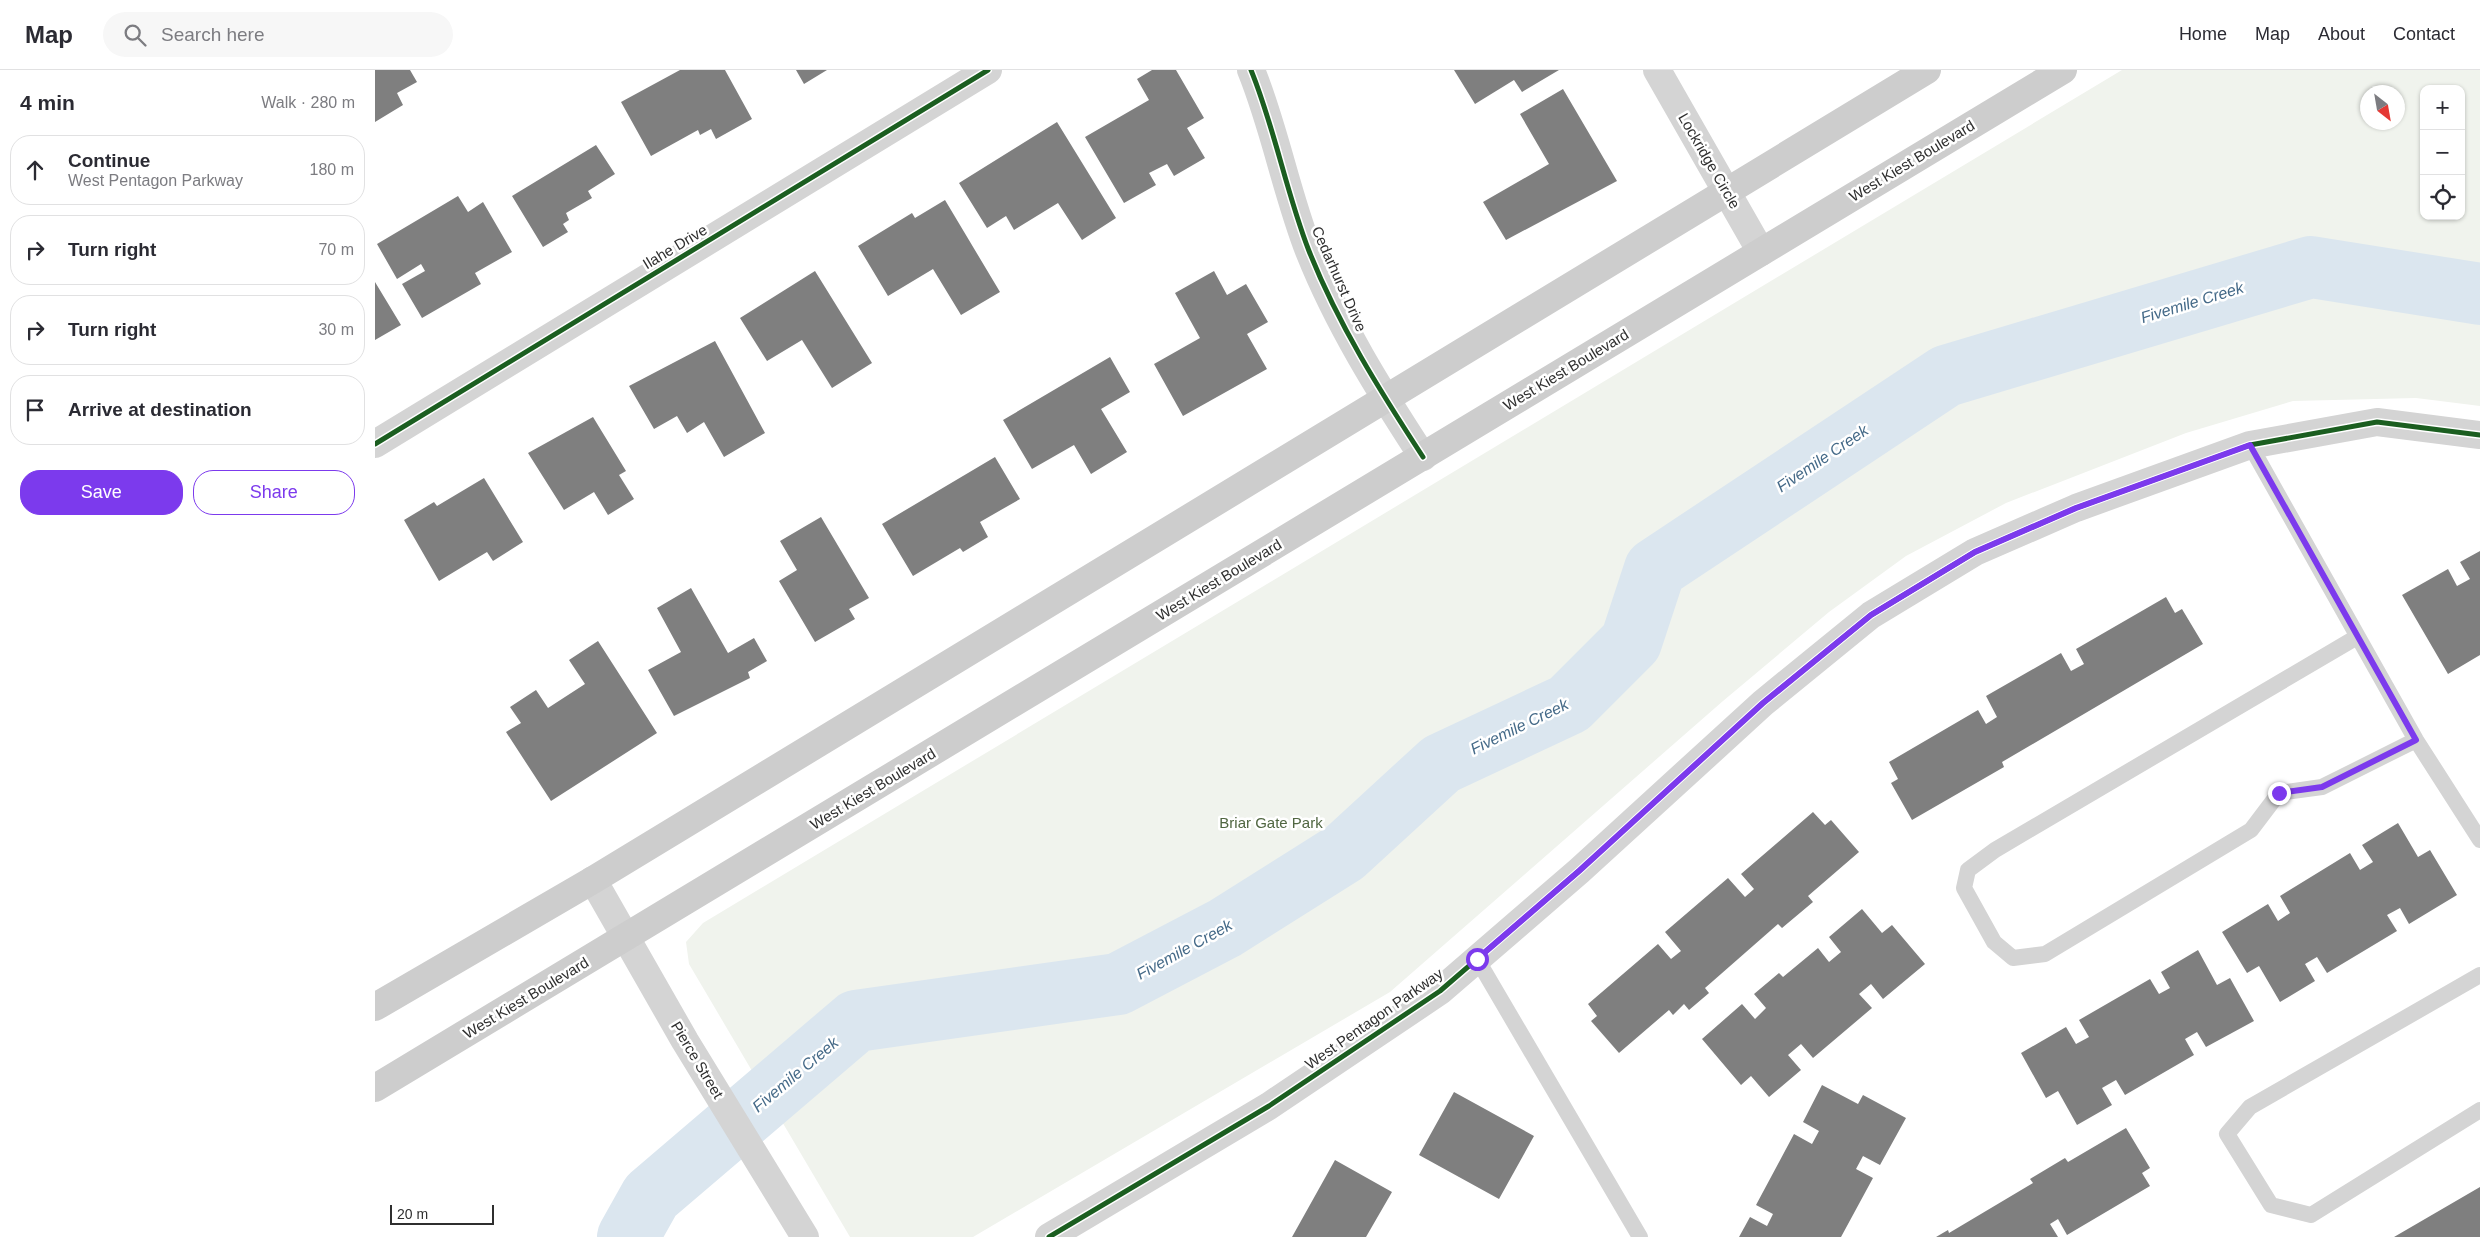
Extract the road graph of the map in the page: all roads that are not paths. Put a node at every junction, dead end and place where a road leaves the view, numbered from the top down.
1 (988, 70) edge
2 (1251, 70) edge
3 (1657, 70) edge
4 (1927, 70) edge
5 (2063, 70) edge
6 (1727, 191) junction
7 (1761, 252) junction
8 (1384, 398) junction
9 (2480, 435) edge
10 (375, 444) edge
11 (2250, 445) junction
12 (1423, 457) junction
13 (2357, 637) junction
14 (2416, 740) junction
15 (2480, 840) edge
16 (593, 880) junction
17 (626, 938) junction
18 (1477, 959) junction
19 (2480, 975) edge
20 (375, 1007) edge
21 (375, 1088) edge
22 (2480, 1110) edge
23 (805, 1237) edge
24 (1049, 1237) edge
25 (1640, 1237) edge

1 - 10 street, Ilahe Drive
2 - 8 street, Cedarhurst Drive
3 - 6 street, Lockridge Circle
4 - 6 main road
5 - 7 main road, West Kiest Boulevard
6 - 7 street, Lockridge Circle
6 - 8 main road
7 - 12 main road, West Kiest Boulevard
8 - 12 street, Cedarhurst Drive
8 - 16 main road
9 - 11 street, West Pentagon Parkway
11 - 13 lane
11 - 18 street, West Pentagon Parkway
12 - 17 main road, West Kiest Boulevard
13 - 14 lane
13 - 14 lane
14 - 15 lane
16 - 17 street, Pierce Street
16 - 20 main road
17 - 21 main road, West Kiest Boulevard
17 - 23 street, Pierce Street
18 - 24 street, West Pentagon Parkway
18 - 25 lane
19 - 22 lane

